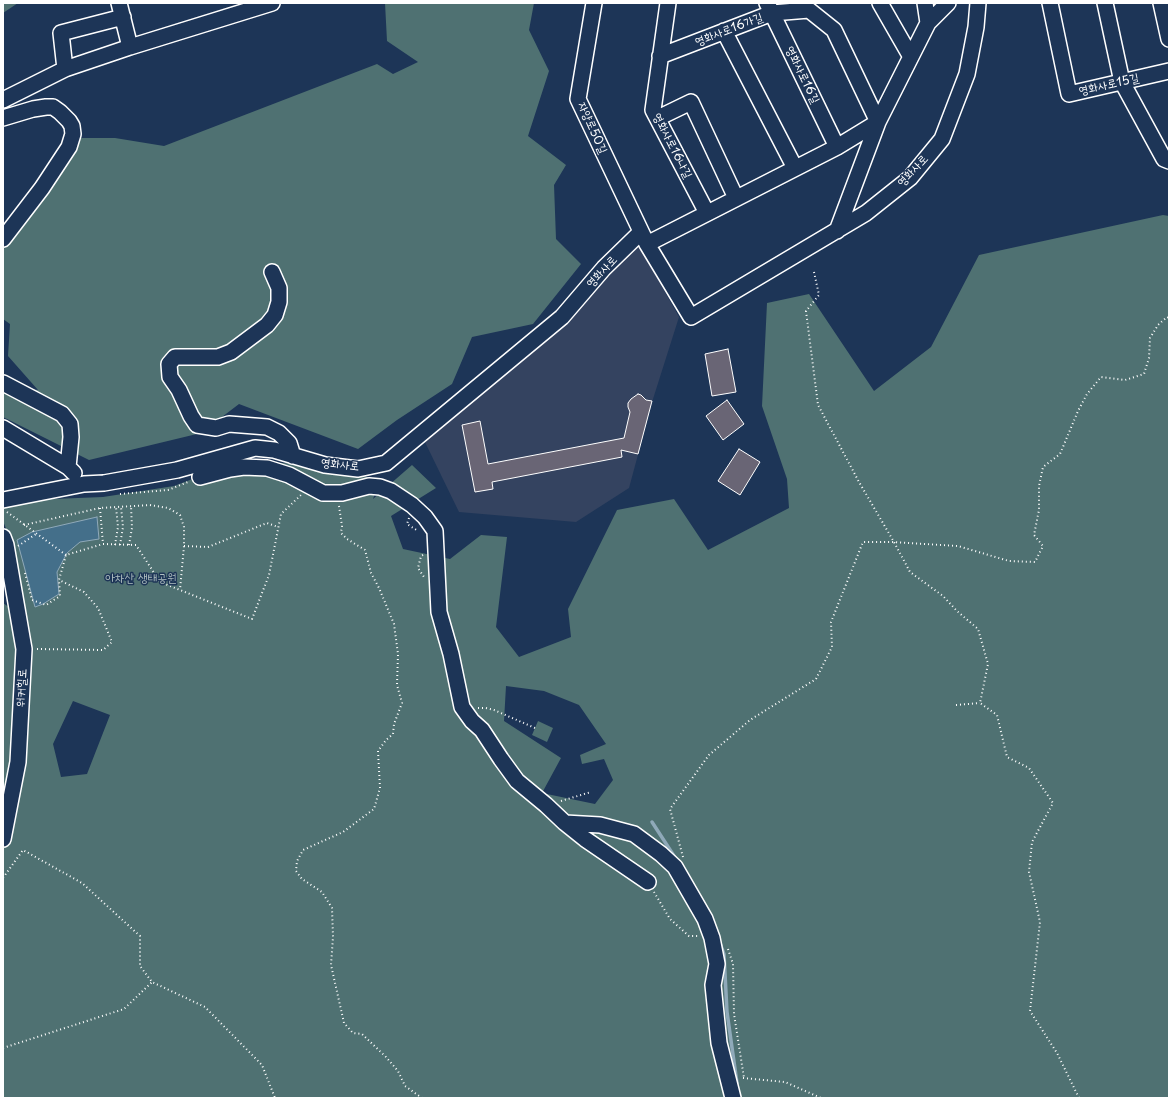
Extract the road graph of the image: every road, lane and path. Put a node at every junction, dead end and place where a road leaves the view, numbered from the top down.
1 (272, 3) edge
2 (594, 3) edge
3 (668, 3) edge
4 (880, 3) edge
5 (925, 3) edge
6 (948, 3) edge
7 (978, 3) edge
8 (1050, 3) edge
9 (1105, 3) edge
10 (1161, 3) edge
11 (812, 7) edge
12 (770, 8) edge
13 (121, 10) edge
14 (928, 23) junction
15 (724, 31) junction
16 (1169, 39) edge
17 (130, 47) junction
18 (660, 56) junction
19 (911, 57) junction
20 (65, 69) junction
21 (1169, 71) edge
22 (1122, 82) junction
23 (3, 100) edge
24 (3, 118) edge
25 (658, 118) junction
26 (878, 122) junction
27 (837, 147) junction
28 (1169, 161) edge
29 (795, 168) junction
30 (736, 198) junction
31 (708, 213) junction
32 (837, 231) junction
33 (644, 238) junction
34 (3, 239) edge
35 (272, 272) dead end
36 (814, 272) dead end
37 (1169, 318) edge
38 (3, 383) edge
39 (3, 428) edge
40 (293, 456) junction
41 (68, 467) junction
42 (200, 477) dead end
43 (84, 484) junction
44 (311, 486) junction
45 (335, 493) junction
46 (5, 505) edge
47 (131, 506) junction
48 (116, 507) junction
49 (121, 507) junction
50 (100, 508) junction
51 (24, 525) junction
52 (278, 527) junction
53 (36, 534) junction
54 (3, 537) edge
55 (894, 542) junction
56 (103, 544) junction
57 (115, 544) junction
58 (120, 545) junction
59 (129, 545) junction
60 (184, 546) junction
61 (17, 547) dead end
62 (66, 555) junction
63 (24, 569) dead end
64 (59, 580) junction
65 (180, 590) junction
66 (24, 649) junction
67 (980, 703) junction
68 (956, 705) dead end
69 (465, 711) junction
70 (535, 728) dead end
71 (590, 792) dead end
72 (546, 805) junction
73 (565, 823) junction
74 (3, 839) edge
75 (684, 860) dead end
76 (3, 878) edge
77 (648, 882) joint
78 (712, 938) junction
79 (728, 949) dead end
80 (152, 982) junction
81 (3, 1048) edge
82 (744, 1078) junction
83 (729, 1080) junction
84 (275, 1098) edge
85 (422, 1098) edge
86 (733, 1098) edge
87 (821, 1098) edge
88 (1079, 1098) edge

1 - 17 street
2 - 33 street, 자양로50길
3 - 18 street, 영화사로16나길
4 - 19 street
5 - 14 street
6 - 14 street
7 - 32 street, 영화사로
8 - 22 street, 영화사로15길
9 - 22 street
10 - 16 street
11 - 12 street, 영화사로16가길
11 - 26 street, 영화사로16가길
12 - 15 street, 영화사로16가길
12 - 27 street, 영화사로16길
13 - 17 street
13 - 20 street
14 - 19 street
15 - 18 street, 영화사로16가길
15 - 29 street
17 - 20 street
18 - 25 street, 영화사로16나길
19 - 26 street
20 - 23 street
21 - 22 street, 영화사로15길
22 - 28 street
24 - 34 street
25 - 30 street
25 - 31 street, 영화사로16나길
26 - 27 street
26 - 32 street
27 - 29 street
29 - 30 street
30 - 31 street
31 - 33 street
32 - 33 street, 영화사로
33 - 40 street, 영화사로
35 - 40 street
36 - 55 path
37 - 55 path
38 - 41 street
39 - 41 street
40 - 43 street, 영화사로
41 - 43 street
42 - 44 street
43 - 46 street, 영화사로
44 - 45 street
44 - 52 path
45 - 69 street
45 - 85 path
46 - 51 path
47 - 49 path
47 - 59 path
47 - 60 path
48 - 49 path
48 - 50 path
48 - 57 path
49 - 58 path
50 - 51 path
50 - 56 path
51 - 53 path
52 - 60 path
52 - 65 path
53 - 61 path
53 - 62 path
54 - 66 street, 워커힐로
55 - 67 path
55 - 75 path
56 - 57 path
56 - 62 path
57 - 58 path
58 - 59 path
59 - 65 path
60 - 65 path
62 - 64 path
63 - 64 path
64 - 66 path
66 - 74 street, 워커힐로
67 - 68 path
67 - 88 path
69 - 70 path
69 - 72 street
71 - 72 path
72 - 73 street
73 - 77 street
73 - 78 street
76 - 80 path
77 - 78 path
78 - 83 street
79 - 82 path
80 - 81 path
80 - 84 path
82 - 83 path
82 - 87 path
83 - 86 street

